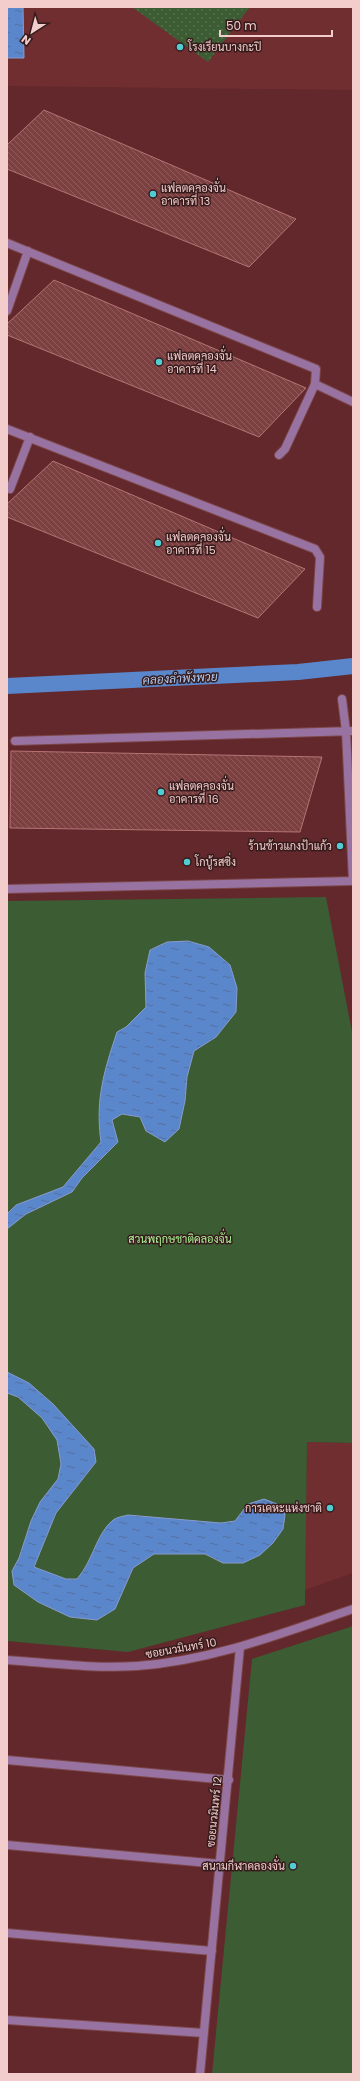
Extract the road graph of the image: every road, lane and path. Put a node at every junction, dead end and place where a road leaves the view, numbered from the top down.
1 (7, 243) edge
2 (28, 251) junction
3 (7, 311) edge
4 (314, 384) junction
5 (353, 402) edge
6 (7, 429) edge
7 (30, 437) junction
8 (279, 455) dead end
9 (10, 489) dead end
10 (316, 607) dead end
11 (342, 699) dead end
12 (350, 731) edge
13 (15, 741) dead end
14 (353, 881) edge
15 (7, 890) edge
16 (353, 1609) edge
17 (240, 1647) junction
18 (7, 1660) edge
19 (7, 1760) edge
20 (229, 1780) junction
21 (7, 1845) edge
22 (220, 1864) junction
23 (7, 1933) edge
24 (212, 1950) junction
25 (7, 2020) edge
26 (204, 2033) junction
27 (200, 2074) edge

1 - 2 street
2 - 3 street
2 - 4 street
4 - 5 street
4 - 8 street
6 - 7 street
7 - 9 street
7 - 10 street
11 - 12 street
12 - 13 street
12 - 14 street
14 - 15 street
16 - 17 street, ซอยนวมินทร์ 10
17 - 18 street, ซอยนวมินทร์ 10
17 - 20 street, ซอยนวมินทร์ 12
19 - 20 street
20 - 22 street, ซอยนวมินทร์ 12
21 - 22 street
22 - 24 street, ซอยนวมินทร์ 12
23 - 24 street
24 - 26 street, ซอยนวมินทร์ 12
25 - 26 street
26 - 27 street, ซอยนวมินทร์ 12

